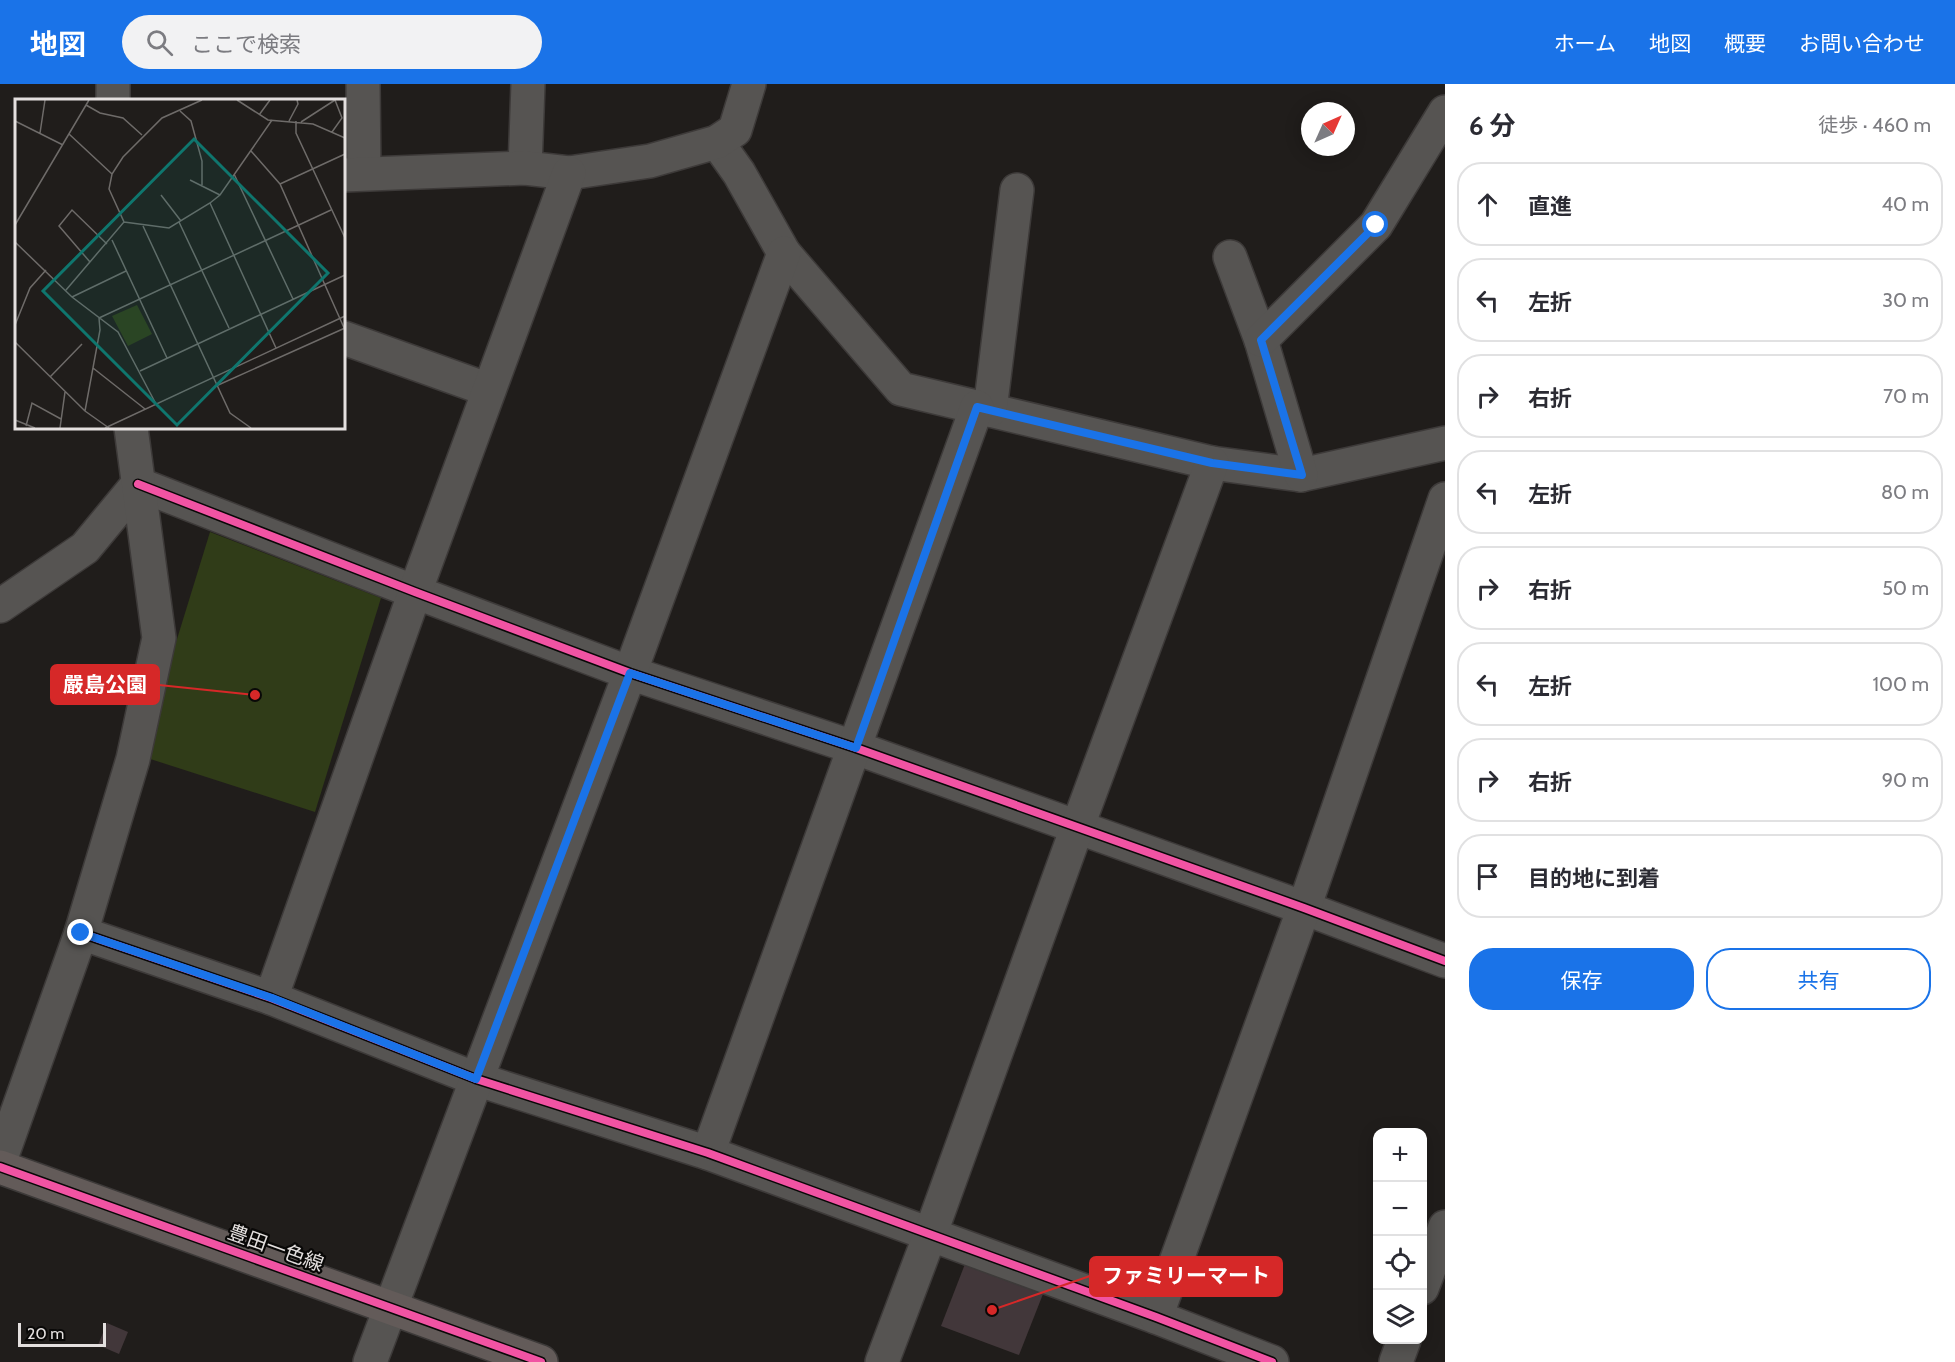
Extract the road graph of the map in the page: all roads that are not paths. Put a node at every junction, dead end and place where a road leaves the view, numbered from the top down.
1 (363, 84) edge
2 (528, 84) edge
3 (748, 84) edge
4 (1445, 112) edge
5 (717, 142) junction
6 (525, 168) junction
7 (568, 173) junction
8 (354, 174) edge
9 (1017, 190) dead end
10 (784, 253) junction
11 (1230, 257) dead end
12 (345, 338) edge
13 (1261, 340) junction
14 (489, 390) junction
15 (984, 409) junction
16 (131, 429) edge
17 (1445, 443) edge
18 (1212, 463) junction
19 (1302, 475) junction
20 (138, 484) junction
21 (1445, 499) edge
22 (414, 592) junction
23 (0, 606) edge
24 (630, 673) junction
25 (856, 748) junction
26 (1077, 828) junction
27 (1304, 908) junction
28 (81, 933) junction
29 (1445, 961) edge
30 (272, 998) junction
31 (476, 1079) junction
32 (708, 1153) junction
33 (0, 1161) edge
34 (0, 1167) edge
35 (1445, 1227) edge
36 (930, 1234) junction
37 (1427, 1275) edge
38 (390, 1306) junction
39 (1156, 1317) junction
40 (1403, 1344) edge
41 (370, 1362) edge
42 (541, 1362) edge
43 (882, 1362) edge
44 (1272, 1362) edge
45 (1396, 1362) edge

1 - 8 street
2 - 6 street
3 - 5 street
4 - 13 street
5 - 7 street
5 - 10 street
6 - 7 street
6 - 8 street
7 - 14 street
9 - 15 street
10 - 15 street
10 - 24 street
11 - 13 street
12 - 14 street
13 - 19 street
14 - 22 street
15 - 18 street
15 - 25 street
16 - 20 street
17 - 19 street
18 - 19 street
18 - 26 street
20 - 22 street
20 - 23 street
20 - 28 street
21 - 27 street
22 - 24 street
22 - 30 street
24 - 25 street
24 - 31 street
25 - 26 street
25 - 32 street
26 - 27 street
26 - 36 street
27 - 29 street
27 - 39 street
28 - 30 street
28 - 33 street
30 - 31 street
31 - 32 street
31 - 38 street
32 - 36 street
34 - 38 main road, 豊田一色線
35 - 37 street
36 - 39 street
36 - 43 street
38 - 41 street
38 - 42 main road, 豊田一色線
39 - 44 street
40 - 45 street

